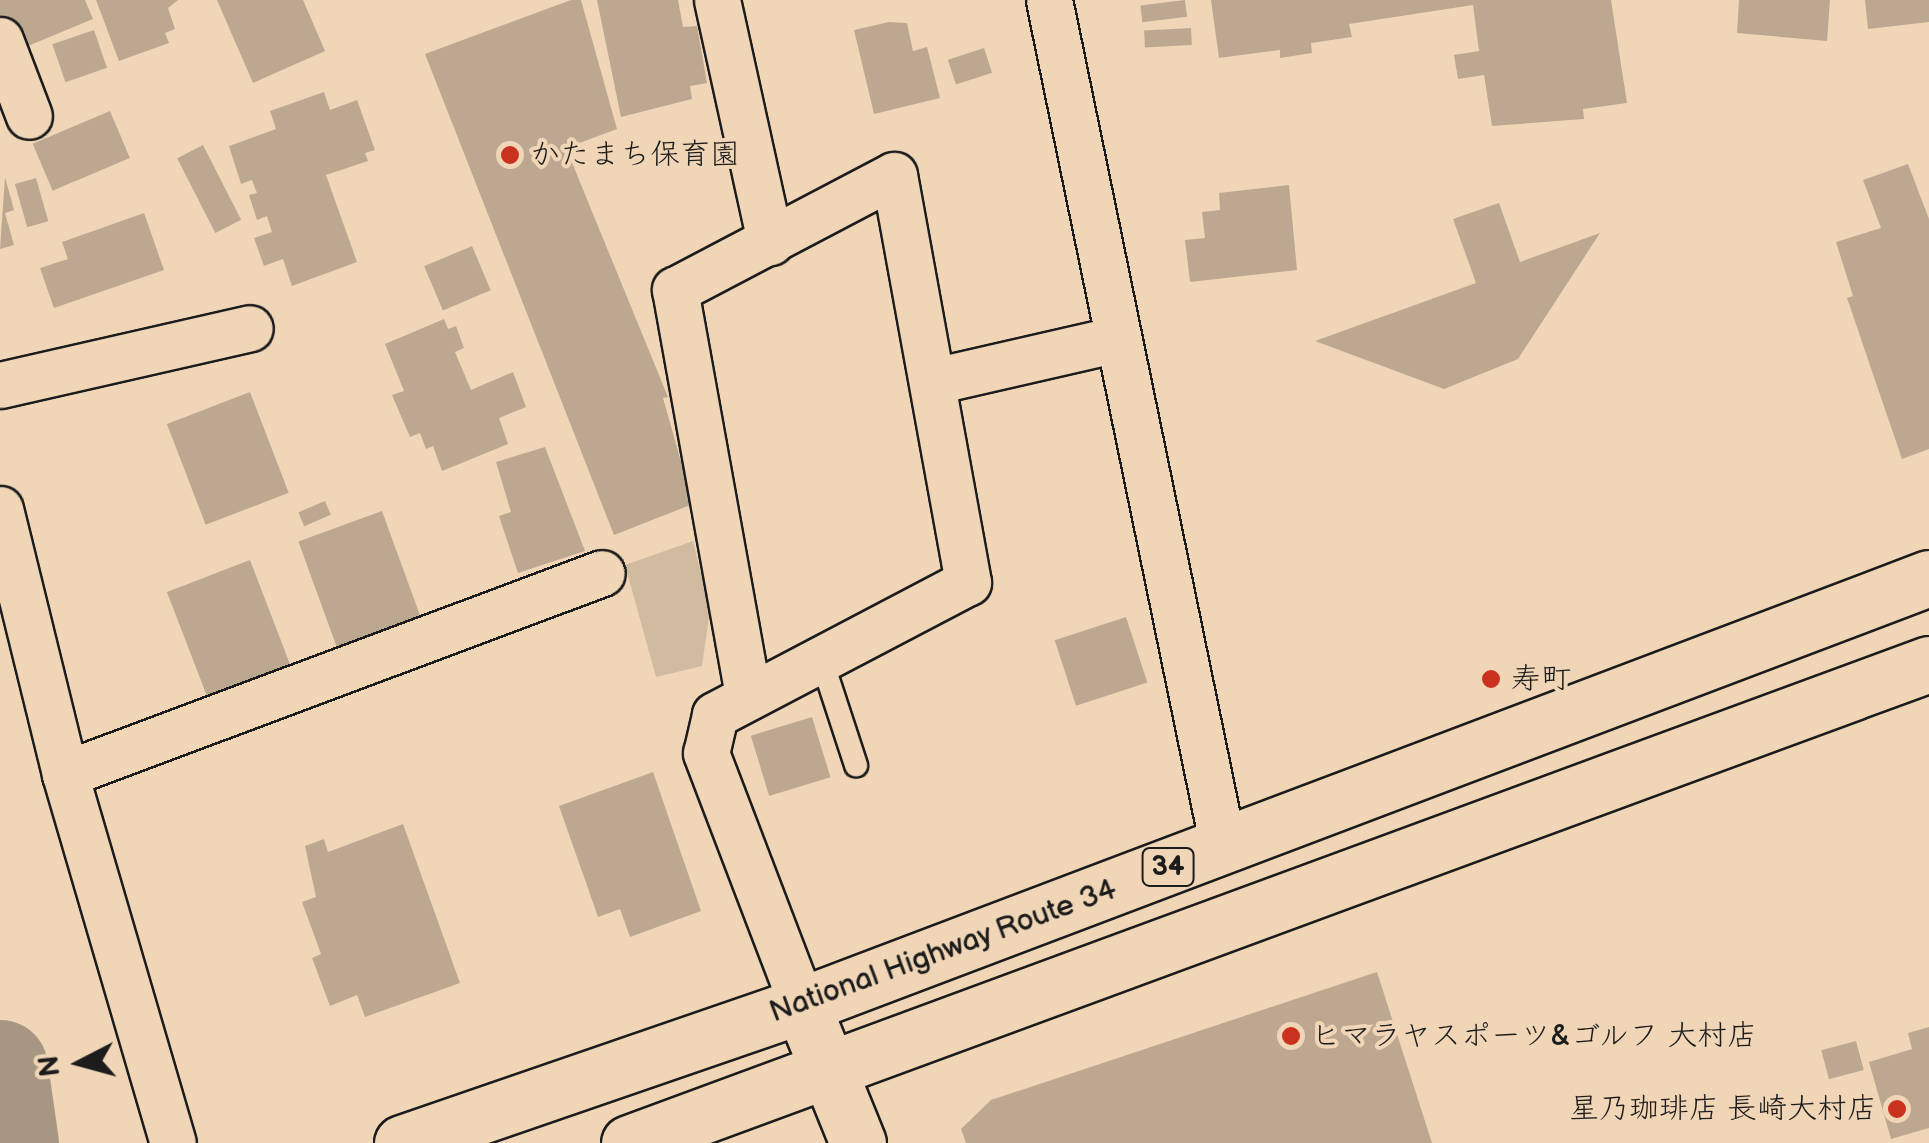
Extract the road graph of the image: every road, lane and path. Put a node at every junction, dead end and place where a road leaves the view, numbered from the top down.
1 (717, 0) edge
2 (1049, 0) edge
3 (0, 40) edge
4 (29, 116) dead end
5 (770, 242) junction
6 (250, 328) dead end
7 (1117, 339) junction
8 (934, 381) junction
9 (0, 384) edge
10 (0, 509) edge
11 (602, 573) dead end
12 (1929, 578) edge
13 (820, 658) junction
14 (1929, 664) edge
15 (748, 695) junction
16 (856, 766) dead end
17 (65, 774) junction
18 (1223, 846) junction
19 (802, 1005) junction
20 (833, 1069) junction
21 (173, 1143) edge
22 (402, 1143) edge
23 (628, 1143) edge
24 (858, 1143) edge

1 - 5 street
2 - 7 street
3 - 4 street
5 - 8 street
5 - 15 street
6 - 9 street
7 - 8 street
7 - 18 street
8 - 13 street
10 - 17 street
11 - 17 street
12 - 18 main road, National Highway Route 34 / 34
13 - 15 street
13 - 16 lane
14 - 20 main road, 34
15 - 19 street
17 - 21 street
18 - 19 main road, National Highway Route 34 / 34
19 - 20 main road
19 - 22 main road, National Highway Route 34 / 34
20 - 23 main road, 34
20 - 24 main road

